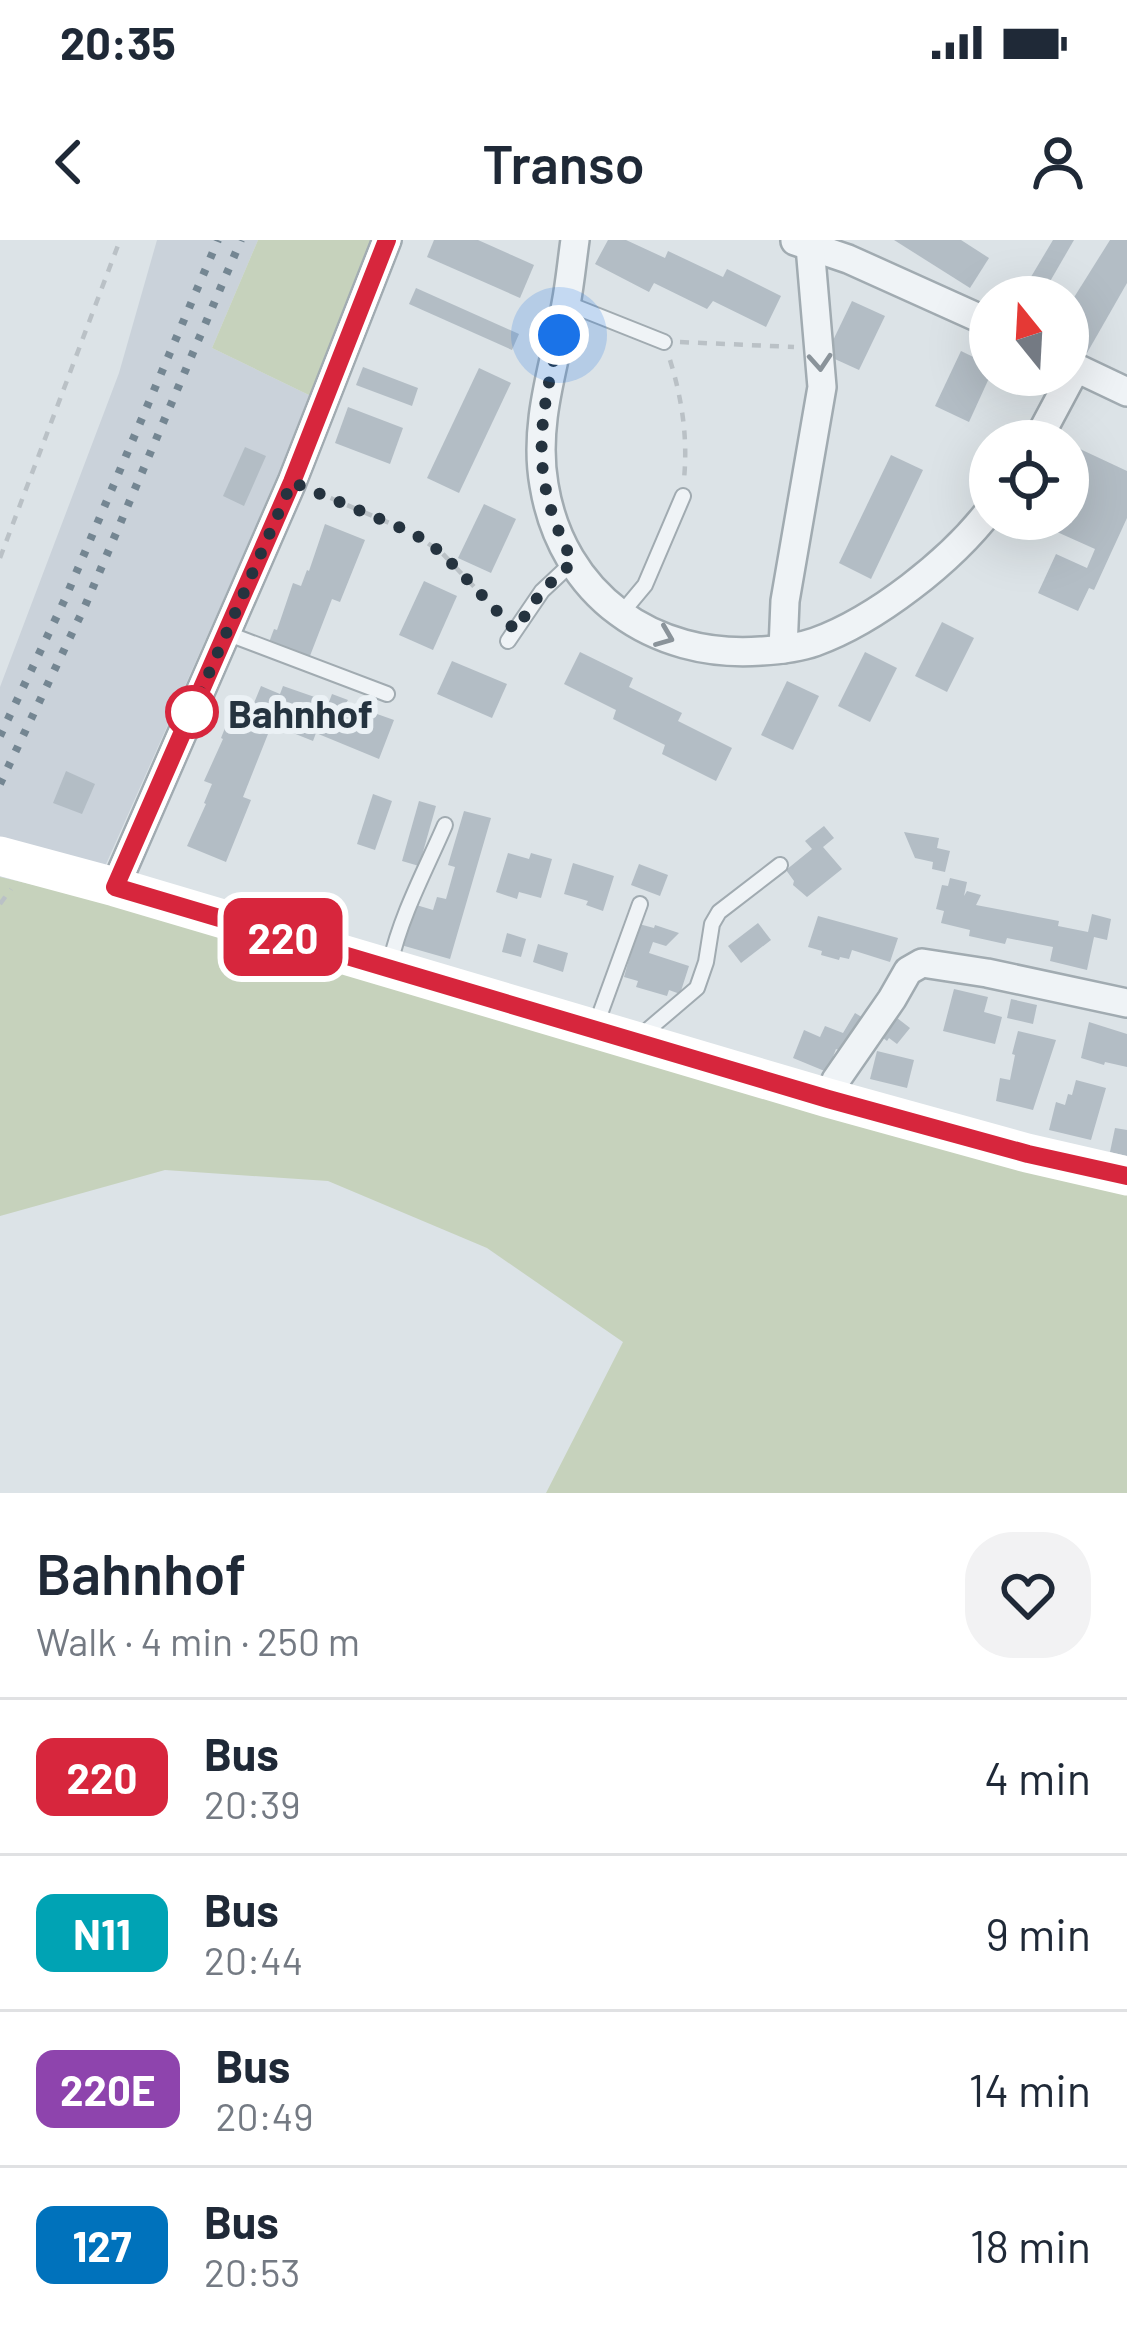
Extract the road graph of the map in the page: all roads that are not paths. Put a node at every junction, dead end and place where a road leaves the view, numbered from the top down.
1 (387, 240) edge
2 (574, 240) edge
3 (801, 243) edge
4 (853, 249) edge
5 (566, 303) junction
6 (969, 312) edge
7 (664, 342) road end
8 (1089, 374) edge
9 (1127, 392) edge
10 (683, 496) road end
11 (969, 532) edge
12 (573, 562) junction
13 (620, 615) junction
14 (226, 633) junction
15 (512, 635) road end
16 (783, 650) junction
17 (386, 694) dead end
18 (445, 825) dead end
19 (0, 856) edge
20 (780, 865) dead end
21 (115, 887) junction
22 (640, 904) dead end
23 (389, 969) junction
24 (1127, 1003) edge
25 (594, 1030) junction
26 (634, 1042) junction
27 (828, 1099) junction
28 (1127, 1176) edge

1 - 14 street
2 - 5 street
3 - 4 street
3 -> 16 street
4 - 6 street
5 - 7 lane
5 - 12 street
8 - 9 street
10 - 13 lane
11 - 16 street
12 - 13 street
12 - 15 lane
13 -> 16 street
14 - 17 lane
14 - 21 street
18 - 23 lane
19 - 21 main road
20 - 26 lane
21 - 23 main road
22 - 25 lane
23 - 25 main road
24 - 27 street
25 - 26 main road
26 - 27 main road
27 - 28 main road

